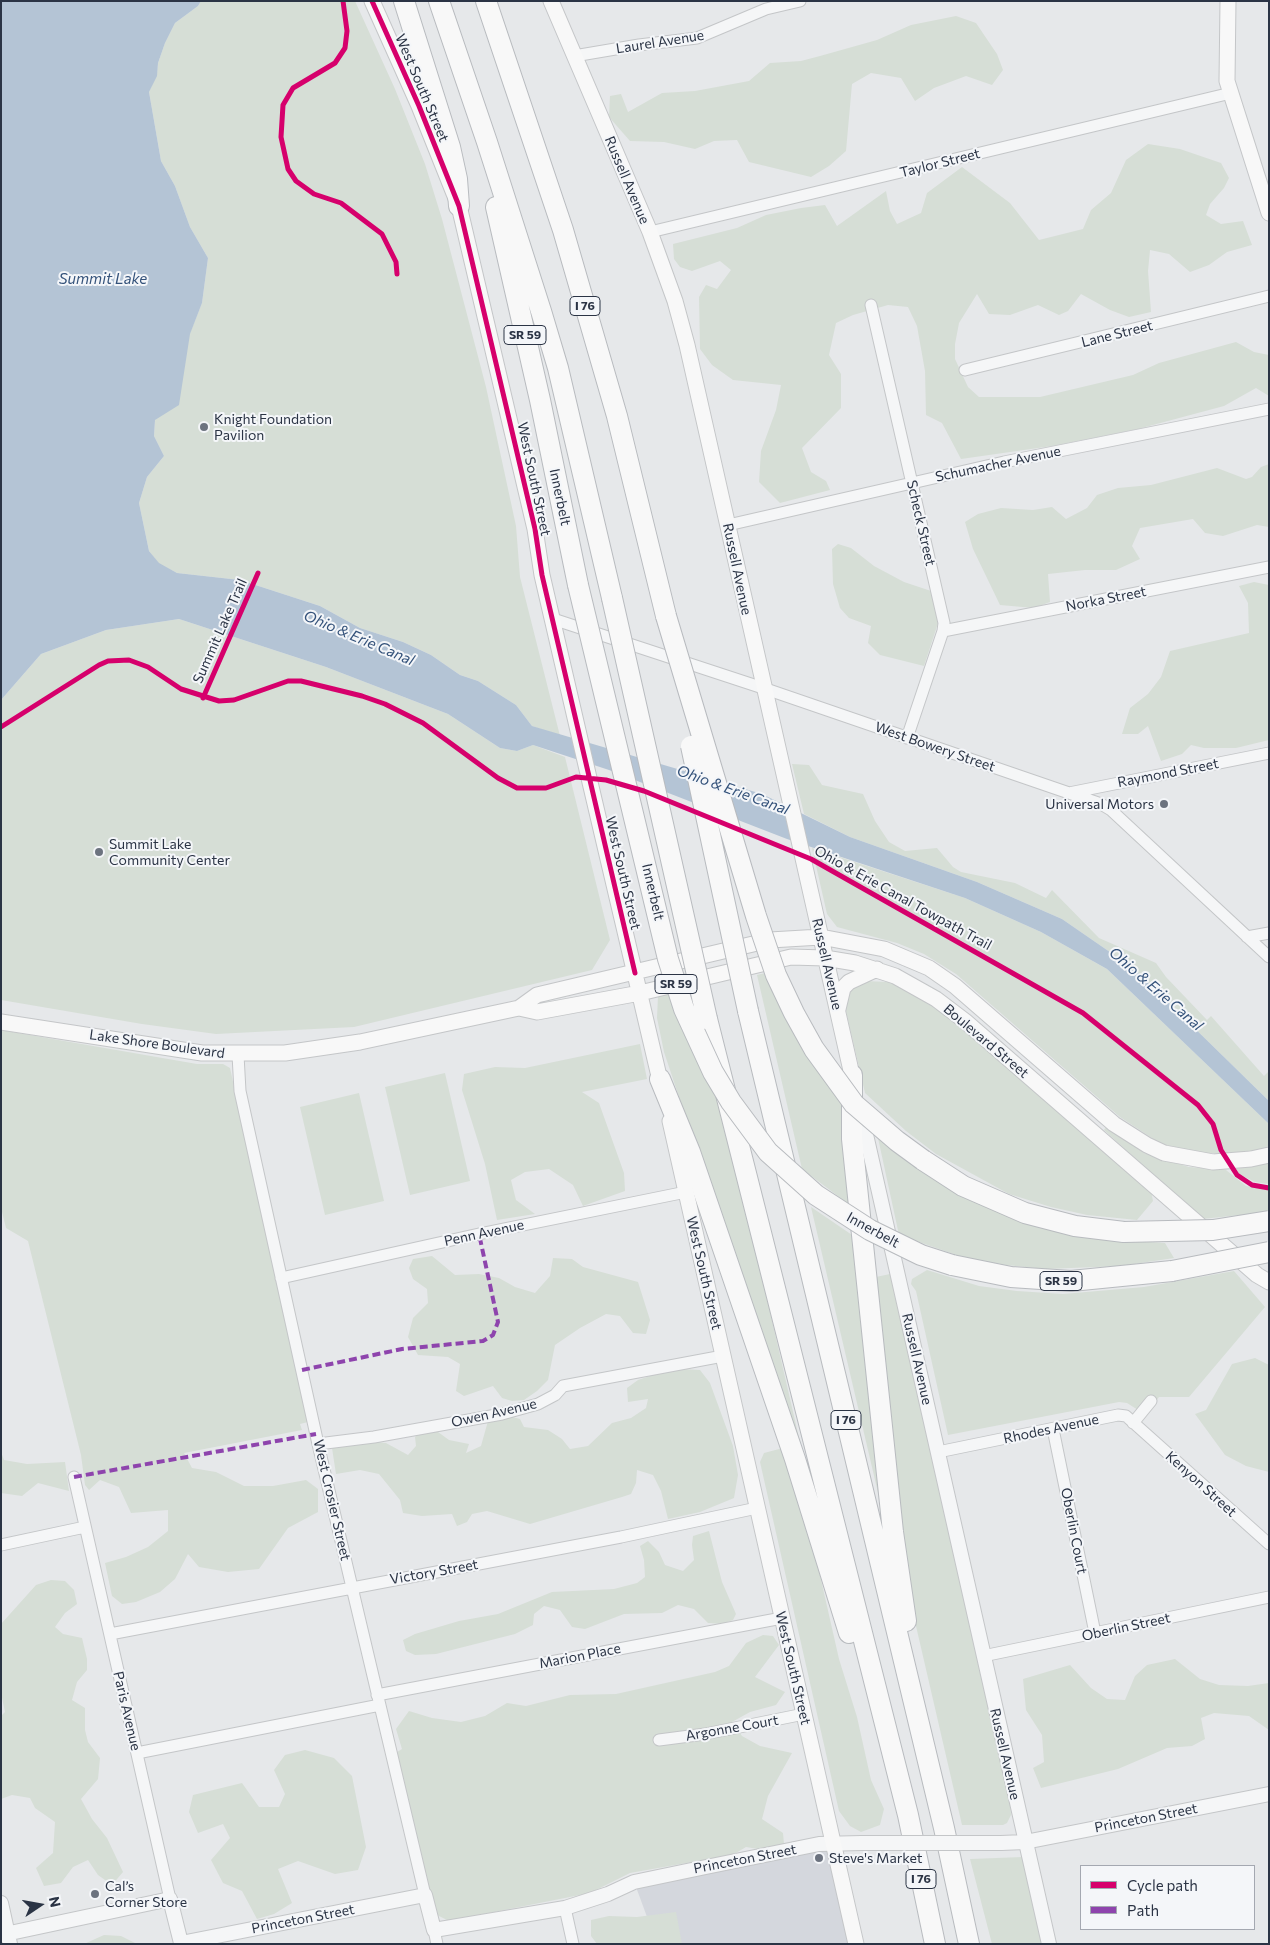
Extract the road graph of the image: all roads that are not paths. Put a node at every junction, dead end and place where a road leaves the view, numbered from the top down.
1 (372, 1) edge
2 (404, 1) edge
3 (439, 1) edge
4 (486, 1) edge
5 (550, 1) edge
6 (800, 1) edge
7 (1229, 1) edge
8 (786, 2) edge
9 (574, 56) junction
10 (468, 86) junction
11 (1231, 93) junction
12 (459, 206) junction
13 (1268, 210) edge
14 (650, 232) junction
15 (1269, 296) edge
16 (871, 306) dead end
17 (965, 370) dead end
18 (1269, 409) edge
19 (911, 483) junction
20 (728, 525) junction
21 (1269, 567) edge
22 (666, 616) junction
23 (553, 619) junction
24 (943, 631) junction
25 (763, 688) junction
26 (907, 738) junction
27 (1269, 753) edge
28 (1067, 793) junction
29 (1269, 933) edge
30 (820, 937) junction
31 (1247, 938) junction
32 (1269, 956) edge
33 (825, 958) junction
34 (877, 969) junction
35 (635, 973) junction
36 (640, 993) junction
37 (519, 1008) junction
38 (837, 1010) junction
39 (1, 1022) edge
40 (238, 1055) junction
41 (852, 1075) junction
42 (660, 1079) junction
43 (1269, 1155) edge
44 (686, 1192) junction
45 (1269, 1221) edge
46 (1269, 1252) edge
47 (282, 1278) junction
48 (1263, 1279) edge
49 (1269, 1287) edge
50 (723, 1356) junction
51 (1152, 1401) dead end
52 (1133, 1423) junction
53 (1053, 1429) junction
54 (318, 1444) junction
55 (938, 1452) junction
56 (74, 1477) dead end
57 (757, 1508) junction
58 (85, 1527) junction
59 (1269, 1544) edge
60 (1, 1545) edge
61 (353, 1587) junction
62 (1269, 1598) edge
63 (782, 1618) junction
64 (1094, 1633) junction
65 (110, 1634) junction
66 (983, 1656) junction
67 (379, 1700) junction
68 (804, 1714) junction
69 (659, 1740) dead end
70 (137, 1752) junction
71 (1269, 1794) edge
72 (908, 1815) junction
73 (944, 1828) junction
74 (1025, 1842) junction
75 (835, 1844) junction
76 (425, 1895) junction
77 (170, 1899) junction
78 (1, 1903) edge
79 (565, 1908) junction
80 (434, 1930) junction
81 (6, 1938) edge
82 (968, 1940) edge
83 (181, 1944) edge
84 (437, 1944) edge
85 (573, 1944) edge
86 (856, 1944) edge
87 (935, 1944) edge
88 (1048, 1944) edge

1 - 12 main road, West South Street
2 - 12 highway
3 - 10 highway, I 76
4 - 22 highway, I 76
5 - 9 main road, Russell Avenue
6 - 8 street, Laurel Avenue
7 - 11 main road
8 - 9 street, Laurel Avenue
9 - 14 main road, Russell Avenue
10 - 46 highway, Innerbelt / SR 59, bridge
10 - 72 highway, I 76, bridge
11 - 13 main road
11 - 14 street, Taylor Street
12 - 23 main road, West South Street
14 - 20 main road, Russell Avenue
15 - 17 street, Lane Street
16 - 19 street, Scheck Street
18 - 19 street, Schumacher Avenue
19 - 20 street, Schumacher Avenue
19 - 24 street, Scheck Street
20 - 25 main road, Russell Avenue
21 - 24 street, Norka Street
22 - 45 highway, bridge
22 - 73 highway, I 76, bridge
23 - 25 street, West Bowery Street
23 - 35 main road, West South Street
24 - 26 street, Scheck Street
25 - 26 street, West Bowery Street
25 - 30 main road, Russell Avenue
26 - 28 street, West Bowery Street
27 - 28 street, Raymond Street
28 - 31 street, West Bowery Street
29 - 31 street
30 - 33 main road, Russell Avenue
30 - 35 main road, Boulevard Street
30 - 43 main road, Boulevard Street
31 - 32 street, West Bowery Street
33 - 34 main road, Boulevard Street
33 - 36 main road, Boulevard Street
33 - 38 main road, Russell Avenue
34 - 38 main road
34 - 48 main road, Boulevard Street
35 - 36 main road, West South Street
35 - 37 main road, Lake Shore Boulevard
36 - 37 main road, Lake Shore Boulevard
36 - 42 main road, West South Street
37 - 40 main road, Lake Shore Boulevard
38 - 41 main road, Russell Avenue
39 - 40 main road, Lake Shore Boulevard
40 - 47 street, West Crosier Street
41 - 55 street, Russell Avenue
41 - 73 highway
42 - 44 main road, West South Street
42 - 72 highway
44 - 47 street, Penn Avenue
44 - 50 main road, West South Street
47 - 54 street, West Crosier Street
48 - 49 street, Boulevard Street
50 - 54 street, Owen Avenue
50 - 57 main road, West South Street
51 - 52 street
52 - 53 street, Rhodes Avenue
52 - 59 street, Kenyon Street
53 - 55 street, Rhodes Avenue
53 - 64 street, Oberlin Court
54 - 61 street, West Crosier Street
55 - 66 street, Russell Avenue
56 - 58 street, Paris Avenue
57 - 61 street, Victory Street
57 - 63 main road, West South Street
58 - 60 street
58 - 65 street, Paris Avenue
61 - 65 street, Victory Street
61 - 67 street, West Crosier Street
62 - 64 street, Oberlin Street
63 - 67 street, Marion Place
63 - 68 main road, West South Street
64 - 66 street, Oberlin Street
65 - 70 street, Paris Avenue
66 - 74 street, Russell Avenue
67 - 70 street, Marion Place
67 - 76 street, West Crosier Street
68 - 69 street, Argonne Court
68 - 75 main road, West South Street
70 - 77 street, Paris Avenue
71 - 74 street, Princeton Street
72 - 87 highway, I 76
73 - 82 highway, I 76
74 - 75 street, Princeton Street, bridge
74 - 88 street, Russell Avenue
75 - 79 street, Princeton Street
75 - 86 main road, West South Street
76 - 80 street, West Crosier Street
76 - 83 street, Princeton Street
77 - 81 street
77 - 83 street, Paris Avenue
78 - 81 street
79 - 80 street, Princeton Street
79 - 85 street
80 - 84 street, West Crosier Street

